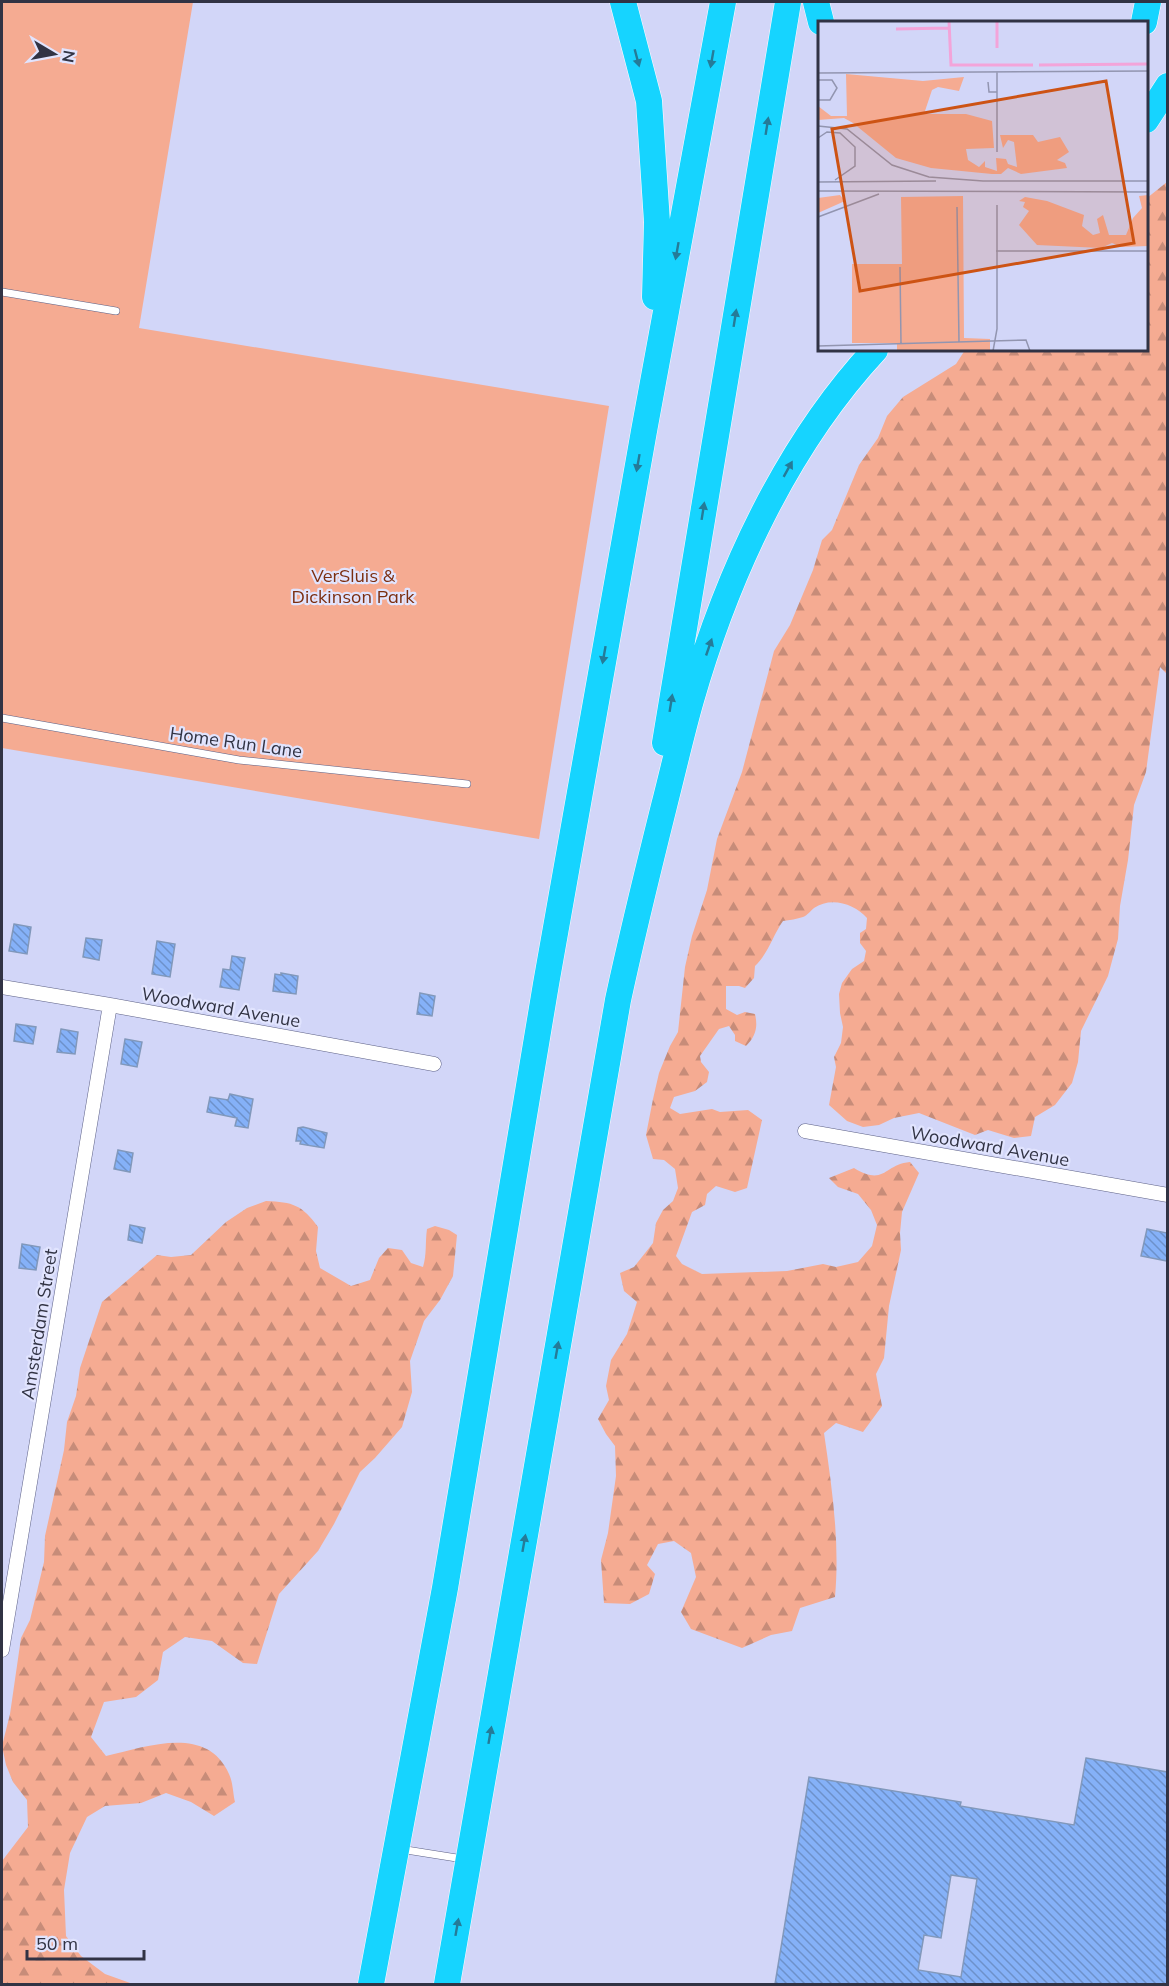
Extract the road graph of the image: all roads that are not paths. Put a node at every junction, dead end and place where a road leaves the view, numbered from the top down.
1 (622, 2) edge
2 (723, 2) edge
3 (788, 2) edge
4 (816, 2) edge
5 (1148, 2) edge
6 (820, 21) edge
7 (1144, 21) edge
8 (1167, 86) edge
9 (1148, 117) edge
10 (2, 292) edge
11 (116, 311) dead end
12 (874, 351) edge
13 (644, 431) junction
14 (2, 718) edge
15 (467, 784) dead end
16 (634, 927) junction
17 (2, 987) edge
18 (110, 1005) junction
19 (434, 1064) dead end
20 (805, 1131) dead end
21 (1167, 1195) edge
22 (2, 1650) edge
23 (396, 1848) junction
24 (469, 1860) junction
25 (371, 1984) edge
26 (447, 1984) edge

1 -> 13 highway
2 -> 13 highway
16 -> 3 highway
4 - 6 highway
5 - 7 highway
8 - 9 highway
10 - 11 lane
16 -> 12 highway
13 -> 23 highway
14 - 15 lane, Home Run Lane
24 -> 16 highway
17 - 18 street, Woodward Avenue
18 - 19 street, Woodward Avenue
18 - 22 street, Amsterdam Street
20 - 21 street, Woodward Avenue
23 - 24 lane
23 - 25 highway
26 -> 24 highway

